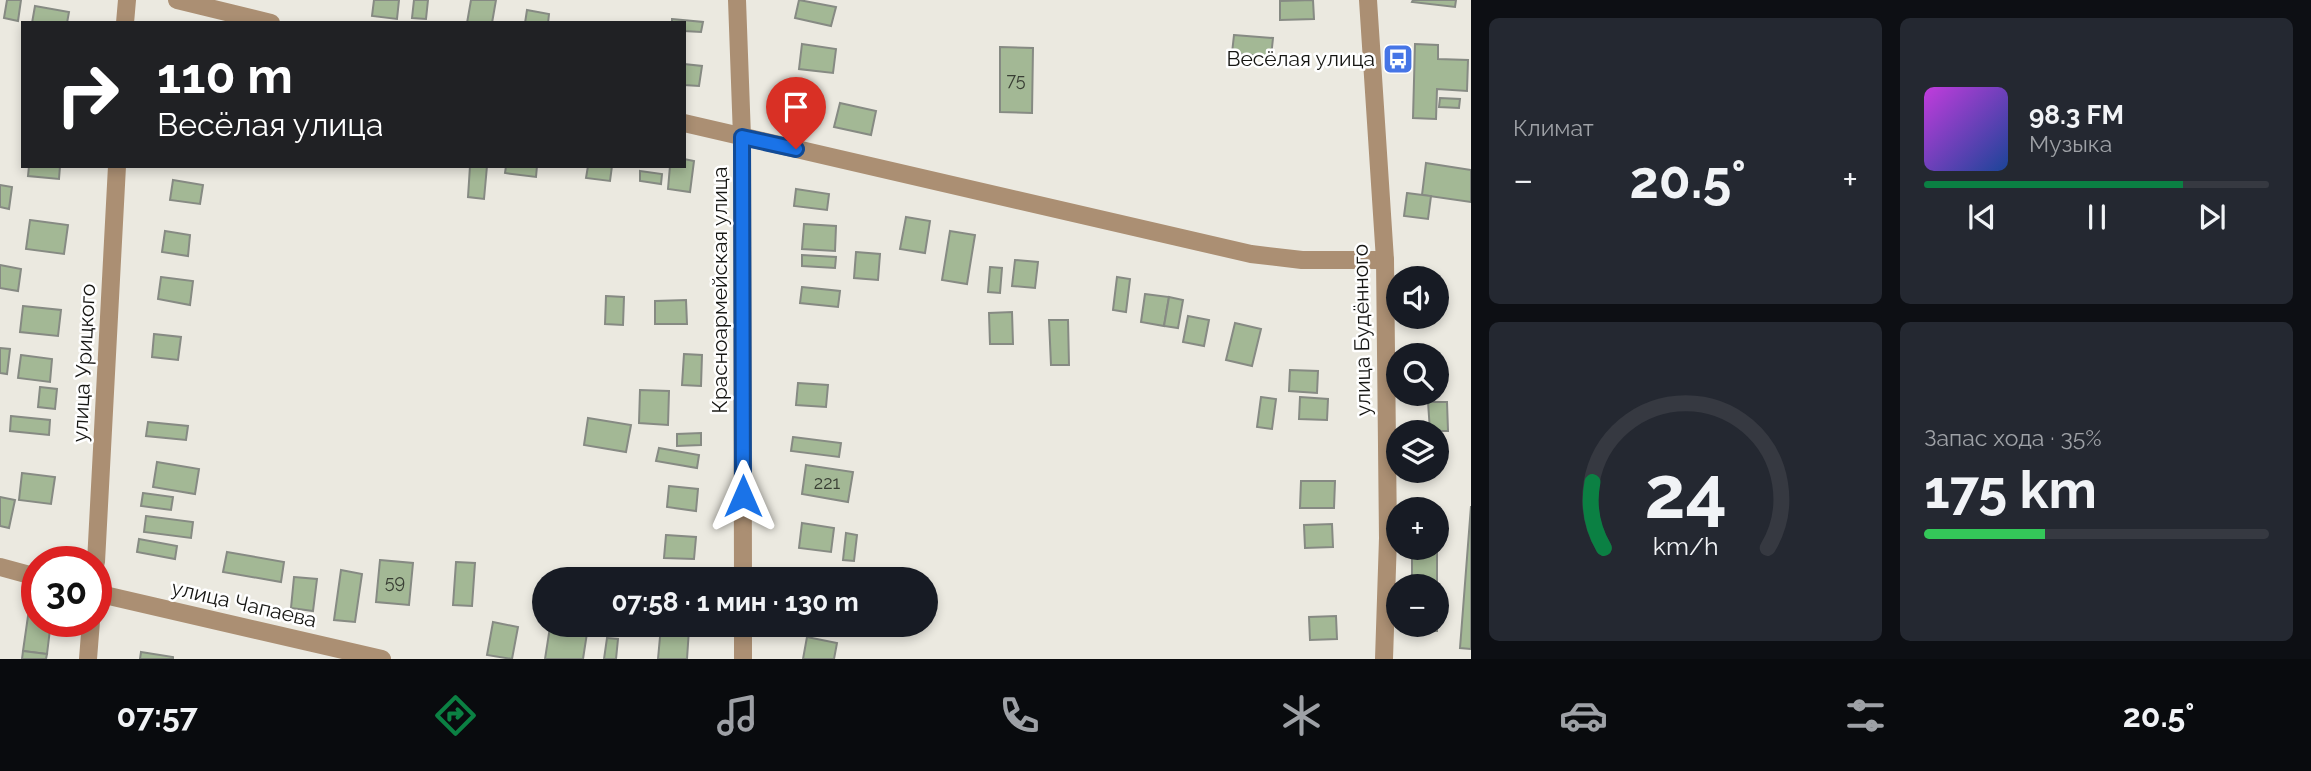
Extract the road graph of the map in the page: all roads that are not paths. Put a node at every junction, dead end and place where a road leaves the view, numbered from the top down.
1 (127, 0) edge
2 (177, 0) edge
3 (737, 0) edge
4 (1368, 0) edge
5 (125, 21) edge
6 (263, 21) edge
7 (686, 123) edge
8 (742, 137) junction
9 (117, 168) edge
10 (1385, 260) junction
11 (97, 546) edge
12 (0, 567) edge
13 (743, 567) edge
14 (21, 573) edge
15 (112, 597) edge
16 (90, 637) edge
17 (743, 637) edge
18 (88, 659) edge
19 (382, 659) edge
20 (743, 659) edge
21 (1384, 659) edge

1 - 5 street
2 - 6 street
3 - 8 street, Красноармейская улица
4 - 10 street, улица Будённого
7 - 8 street
8 - 10 street
8 - 13 street, Красноармейская улица
9 - 11 street, улица Урицкого
10 - 21 street, улица Будённого
12 - 14 street
15 - 19 street, улица Чапаева
16 - 18 street
17 - 20 street

